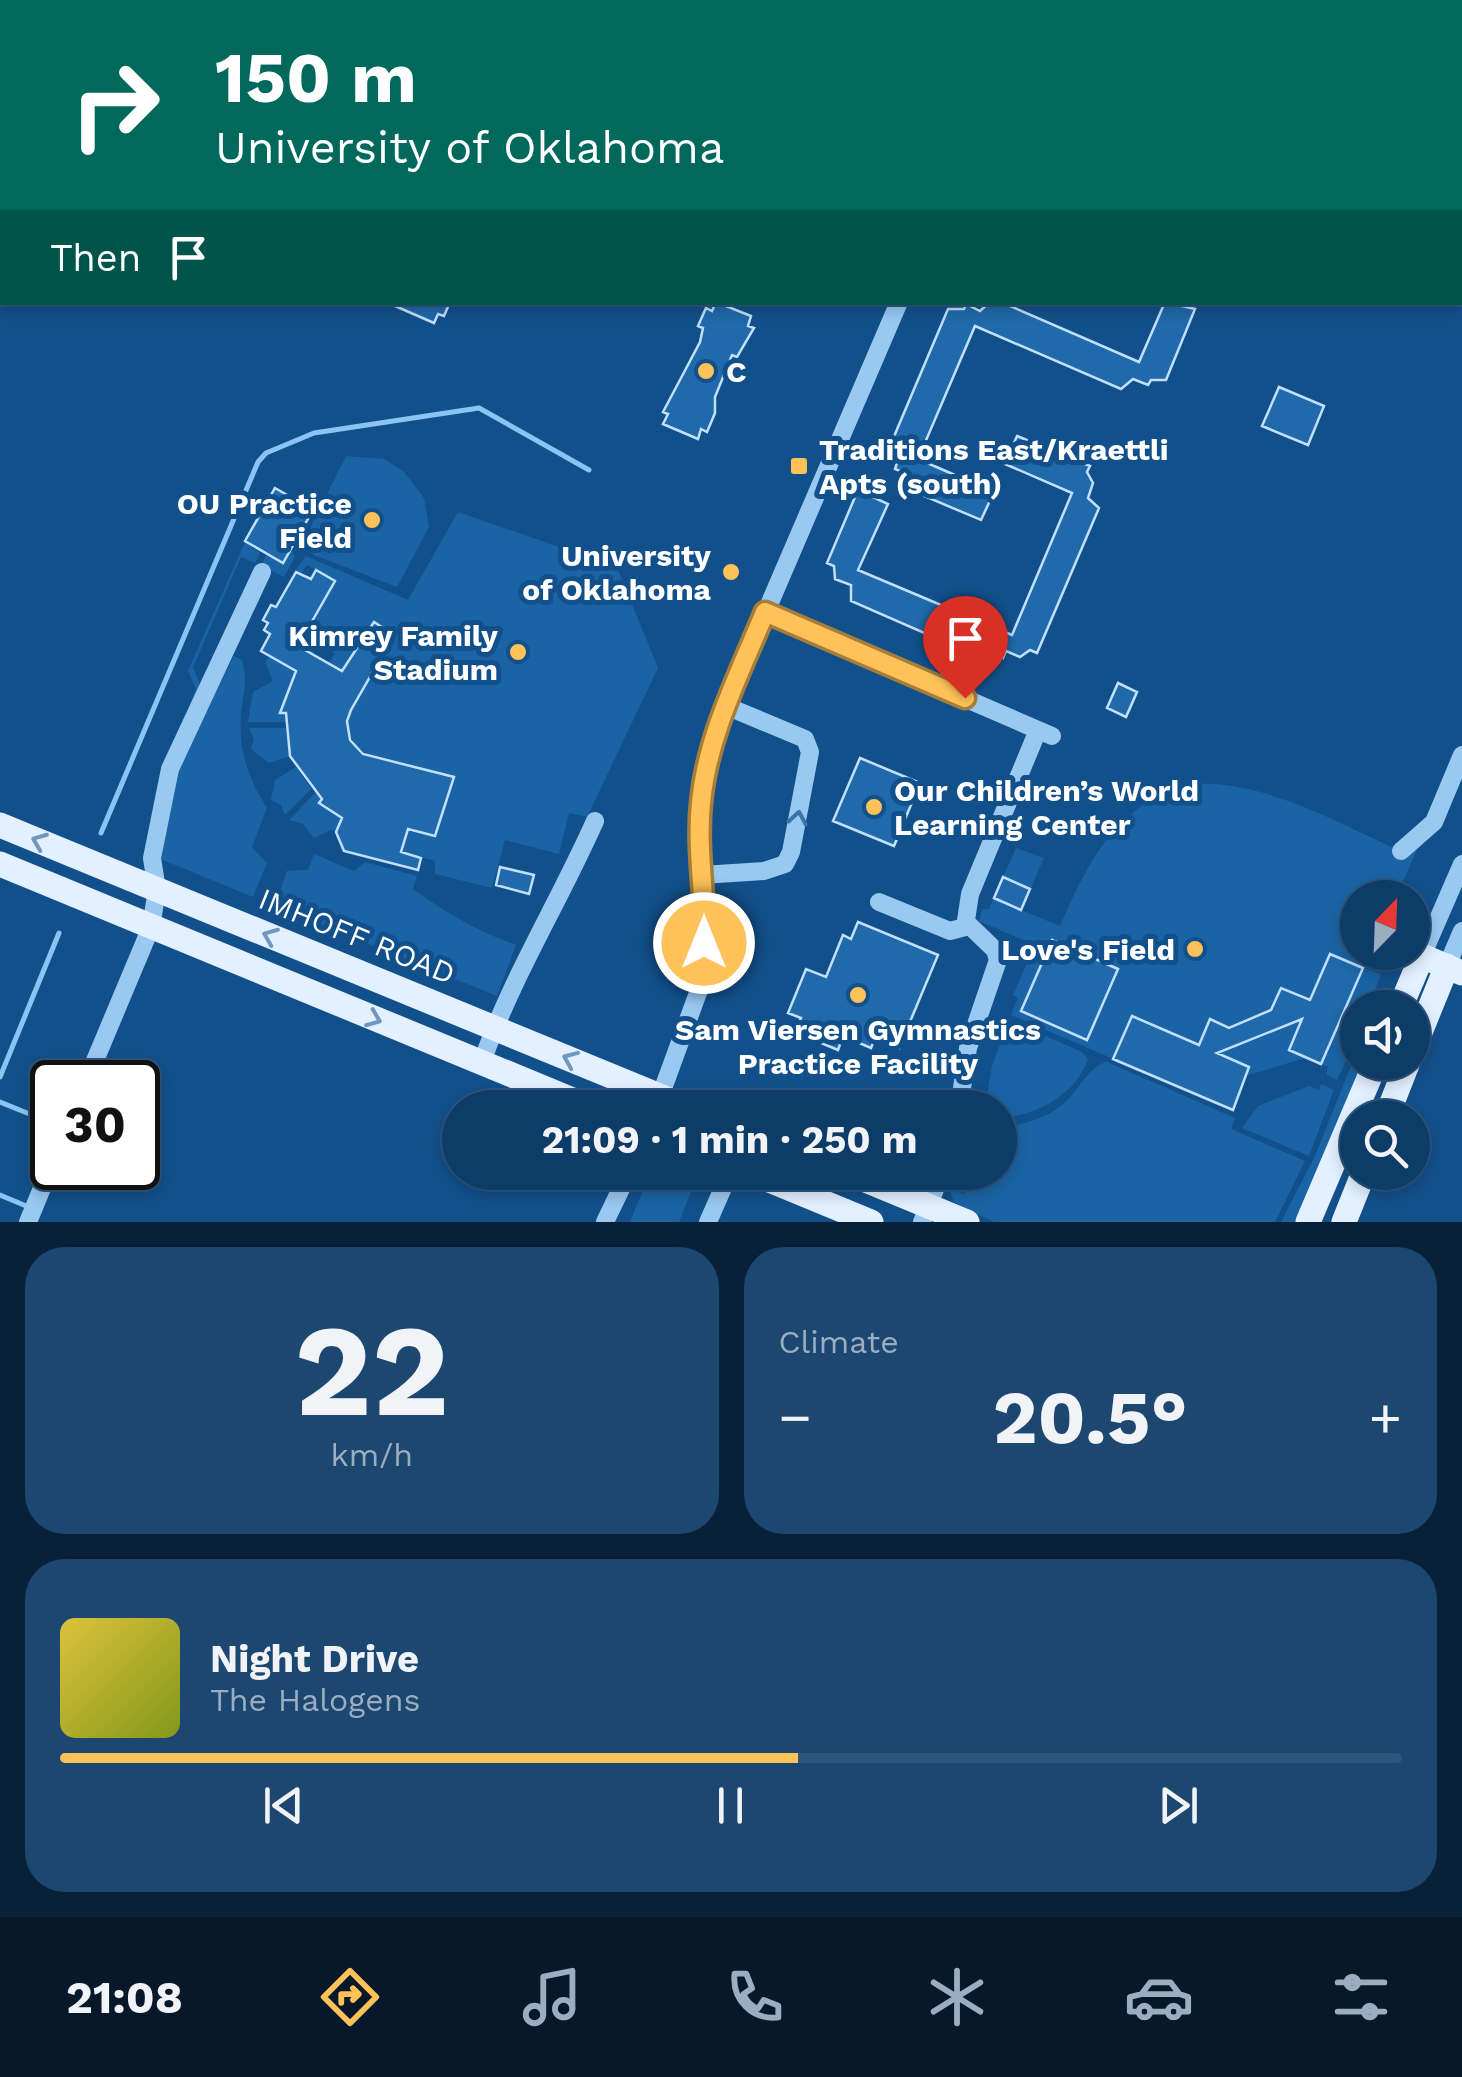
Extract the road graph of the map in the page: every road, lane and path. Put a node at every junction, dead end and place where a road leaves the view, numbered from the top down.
1 (898, 305) edge
2 (262, 572) dead end
3 (765, 612) junction
4 (726, 706) junction
5 (1462, 756) edge
6 (595, 822) dead end
7 (0, 825) edge
8 (1401, 852) dead end
9 (0, 864) edge
10 (1462, 864) edge
11 (702, 875) junction
12 (157, 890) junction
13 (879, 902) dead end
14 (968, 923) junction
15 (151, 928) junction
16 (1462, 931) edge
17 (1430, 938) edge
18 (1430, 960) edge
19 (330, 961) junction
20 (1454, 970) edge
21 (315, 994) junction
22 (1430, 1017) edge
23 (494, 1028) junction
24 (95, 1060) edge
25 (482, 1062) junction
26 (1368, 1080) edge
27 (549, 1090) edge
28 (631, 1090) edge
29 (662, 1090) edge
30 (962, 1090) edge
31 (41, 1190) edge
32 (620, 1190) edge
33 (722, 1190) edge
34 (794, 1190) edge
35 (880, 1190) edge
36 (935, 1190) edge
37 (1357, 1190) edge
38 (925, 1214) edge
39 (28, 1222) edge
40 (605, 1222) edge
41 (708, 1222) edge
42 (871, 1222) edge
43 (968, 1222) edge
44 (1308, 1222) edge
45 (1344, 1222) edge

1 - 3 street
2 - 12 street
3 - 4 street
3 - 14 street
4 - 11 street
11 -> 4 street
5 - 8 street
6 - 23 street
12 -> 7 main road, IMHOFF ROAD
9 - 15 main road
10 - 17 street
11 - 29 street
12 - 15 street
19 -> 12 main road, IMHOFF ROAD
13 - 14 street
14 - 30 street
15 - 21 main road
15 - 24 street
16 - 20 street
18 - 20 main road
19 - 21 street
19 - 23 main road, IMHOFF ROAD
20 - 22 main road
21 -> 25 main road
23 - 25 street
28 -> 23 main road, IMHOFF ROAD
25 - 27 main road
26 - 44 main road
31 - 39 street
32 - 40 street
33 - 41 street
34 - 42 main road
35 - 38 main road
36 - 38 street
37 - 45 main road
38 - 43 main road

